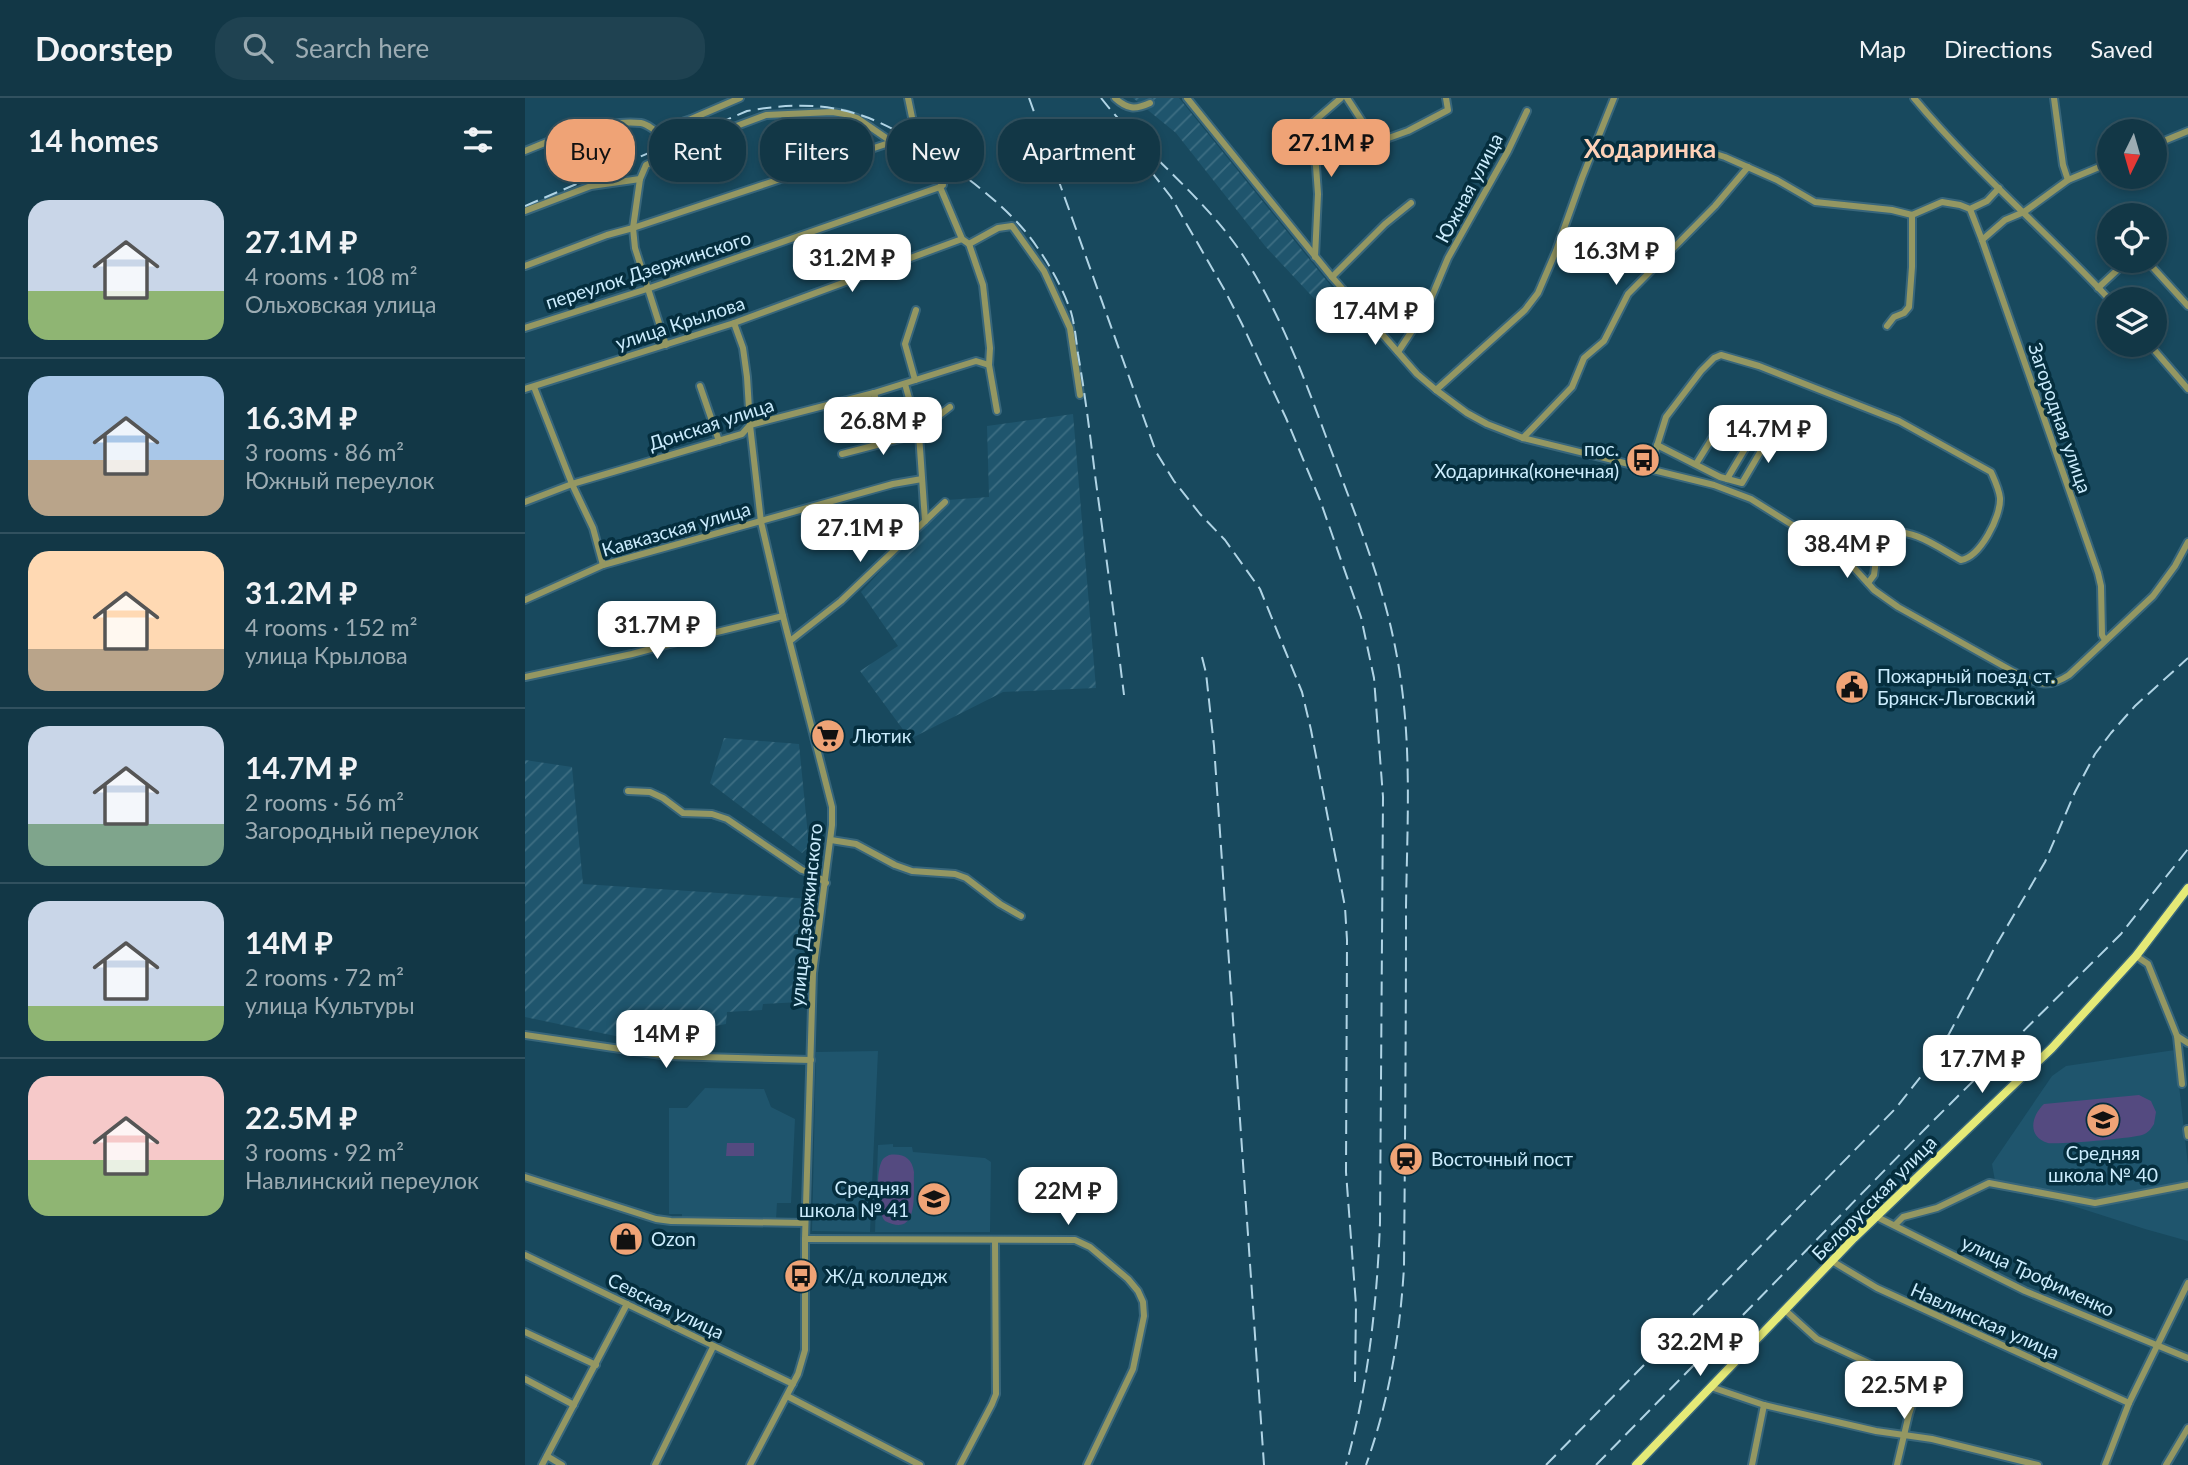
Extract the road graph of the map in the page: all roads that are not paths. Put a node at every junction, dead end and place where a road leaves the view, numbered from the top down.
1 (740, 98) edge
2 (908, 98) edge
3 (1115, 98) edge
4 (1187, 98) edge
5 (1341, 98) edge
6 (1347, 98) edge
7 (1446, 98) edge
8 (1613, 98) edge
9 (1914, 98) edge
10 (2054, 98) edge
11 (1150, 103) dead end
12 (1527, 111) dead end
13 (912, 119) edge
14 (2188, 131) edge
15 (887, 139) edge
16 (2167, 140) edge
17 (887, 144) edge
18 (1700, 149) dead end
19 (525, 151) edge
20 (1748, 167) junction
21 (2097, 168) edge
22 (640, 178) junction
23 (2068, 180) junction
24 (943, 182) edge
25 (940, 187) junction
26 (1999, 188) junction
27 (1411, 203) dead end
28 (1970, 209) junction
29 (525, 211) edge
30 (2024, 212) junction
31 (1912, 215) junction
32 (633, 228) junction
33 (962, 239) junction
34 (1982, 240) junction
35 (969, 244) junction
36 (1315, 257) junction
37 (525, 266) edge
38 (2114, 273) edge
39 (2158, 273) edge
40 (1332, 277) junction
41 (2097, 287) edge
42 (2099, 287) edge
43 (647, 289) junction
44 (2188, 306) edge
45 (916, 310) dead end
46 (734, 323) junction
47 (1887, 326) dead end
48 (525, 328) edge
49 (666, 345) junction
50 (1398, 352) junction
51 (2160, 357) edge
52 (989, 365) junction
53 (915, 380) junction
54 (905, 384) junction
55 (701, 386) dead end
56 (534, 387) junction
57 (525, 389) edge
58 (2188, 389) edge
59 (1436, 390) junction
60 (874, 393) junction
61 (1080, 394) dead end
62 (950, 407) dead end
63 (997, 411) dead end
64 (750, 425) junction
65 (919, 434) junction
66 (1524, 438) junction
67 (719, 440) junction
68 (888, 442) junction
69 (1749, 442) junction
70 (1657, 445) junction
71 (842, 454) dead end
72 (1696, 464) junction
73 (1650, 468) junction
74 (922, 479) junction
75 (1727, 479) junction
76 (572, 484) junction
77 (525, 502) edge
78 (944, 502) dead end
79 (925, 521) junction
80 (761, 522) junction
81 (2188, 542) edge
82 (603, 565) junction
83 (1868, 583) junction
84 (525, 600) edge
85 (783, 617) junction
86 (2105, 640) junction
87 (790, 641) junction
88 (525, 677) edge
89 (628, 791) dead end
90 (831, 839) junction
91 (826, 883) junction
92 (2188, 888) edge
93 (1021, 916) dead end
94 (2136, 956) junction
95 (525, 1035) edge
96 (2177, 1036) junction
97 (2188, 1043) edge
98 (811, 1060) junction
99 (2182, 1084) dead end
100 (2187, 1129) edge
101 (2188, 1136) edge
102 (525, 1177) edge
103 (2188, 1185) edge
104 (1877, 1217) junction
105 (805, 1223) junction
106 (1895, 1225) junction
107 (805, 1239) junction
108 (996, 1240) junction
109 (525, 1255) edge
110 (1832, 1261) junction
111 (2188, 1283) edge
112 (627, 1304) junction
113 (1785, 1310) junction
114 (525, 1332) edge
115 (2156, 1346) junction
116 (713, 1347) junction
117 (2188, 1359) edge
118 (596, 1366) junction
119 (525, 1379) edge
120 (793, 1384) junction
121 (1711, 1387) junction
122 (787, 1396) junction
123 (2129, 1403) junction
124 (575, 1405) junction
125 (1764, 1405) junction
126 (2188, 1429) edge
127 (1903, 1434) junction
128 (547, 1456) junction
129 (542, 1465) edge
130 (562, 1465) edge
131 (655, 1465) edge
132 (750, 1465) edge
133 (920, 1465) edge
134 (960, 1465) edge
135 (1087, 1465) edge
136 (1636, 1465) edge
137 (1752, 1465) edge
138 (1897, 1465) edge
139 (2038, 1465) edge
140 (2105, 1465) edge
141 (2166, 1465) edge

1 - 19 street
2 - 13 street
3 - 11 street
4 - 36 street
5 - 36 street
6 - 7 street
8 - 59 street
9 - 26 street
10 - 23 street
12 - 50 street, Южная улица
14 - 16 street
15 - 22 street
17 - 32 street
18 - 20 street
20 - 31 street
20 - 66 street
21 - 23 street
22 - 29 street
22 - 32 street
23 - 30 street
24 - 25 street
25 - 33 street
25 - 43 street, переулок Дзержинского
26 - 28 street
26 - 30 street
27 - 40 street
28 - 31 street
28 - 34 street, Загородная улица
30 - 34 street
30 - 41 street
31 - 47 street
32 - 37 street
32 - 43 street
33 - 35 street
33 - 46 street, улица Крылова
34 - 86 street, Загородная улица
35 - 52 street
35 - 61 street
36 - 40 street
38 - 42 street
39 - 44 street
40 - 50 street
43 - 48 street, переулок Дзержинского
43 - 49 street
45 - 53 street
46 - 49 street, улица Крылова
46 - 64 street, улица Дзержинского
49 - 56 street, улица Крылова
50 - 59 street
51 - 58 street
52 - 53 street, Донская улица
52 - 63 street
53 - 54 street, Донская улица
54 - 60 street, Донская улица
54 - 65 street
55 - 67 street
56 - 57 street, улица Крылова
56 - 76 street
59 - 66 street
60 - 64 street, Донская улица
60 - 68 street
62 - 65 street
64 - 67 street, Донская улица
64 - 80 street, улица Дзержинского
65 - 68 street
65 - 74 street
66 - 73 street
67 - 76 street, Донская улица
68 - 71 street
69 - 72 street
69 - 75 street
69 - 75 street
70 - 72 street
70 - 73 street
70 - 83 street
72 - 75 street
73 - 83 street
74 - 79 street
74 - 80 street, Кавказская улица
76 - 77 street, Донская улица
76 - 82 street
78 - 79 street
79 - 87 street
80 - 82 street, Кавказская улица
80 - 85 street, улица Дзержинского
81 - 86 street
82 - 84 street, Кавказская улица
83 - 86 street
85 - 87 street, улица Дзержинского
85 - 88 street
87 - 90 street, улица Дзержинского
89 - 91 street
90 - 91 street, улица Дзержинского
90 - 93 street
91 - 98 street, улица Дзержинского
92 - 94 main road, Белорусская улица
94 - 96 street
94 - 104 main road, Белорусская улица
95 - 98 street
96 - 97 street
96 - 99 street
98 - 105 street, улица Дзержинского
100 - 101 street
102 - 105 street
103 - 106 street
104 - 106 street, улица Трофименко
104 - 110 main road, Белорусская улица
105 - 107 street, улица Дзержинского
106 - 115 street, улица Трофименко
107 - 108 street
107 - 120 street, улица Дзержинского
108 - 134 street
108 - 135 street
109 - 112 street, Севская улица
110 - 113 main road, Белорусская улица
110 - 123 street, Навлинская улица
111 - 115 street
112 - 116 street, Севская улица
112 - 118 street
113 - 121 main road, Белорусская улица
113 - 127 street
114 - 118 street
115 - 117 street, улица Трофименко
115 - 123 street
116 - 120 street, Севская улица
116 - 131 street
118 - 124 street
119 - 124 street
120 - 122 street, улица Дзержинского
121 - 125 street
121 - 136 main road, Белорусская улица
122 - 132 street, улица Дзержинского
122 - 133 street
123 - 140 street
124 - 128 street
125 - 127 street
125 - 137 street
126 - 141 street
127 - 138 street
127 - 139 street
128 - 129 street
128 - 130 street

